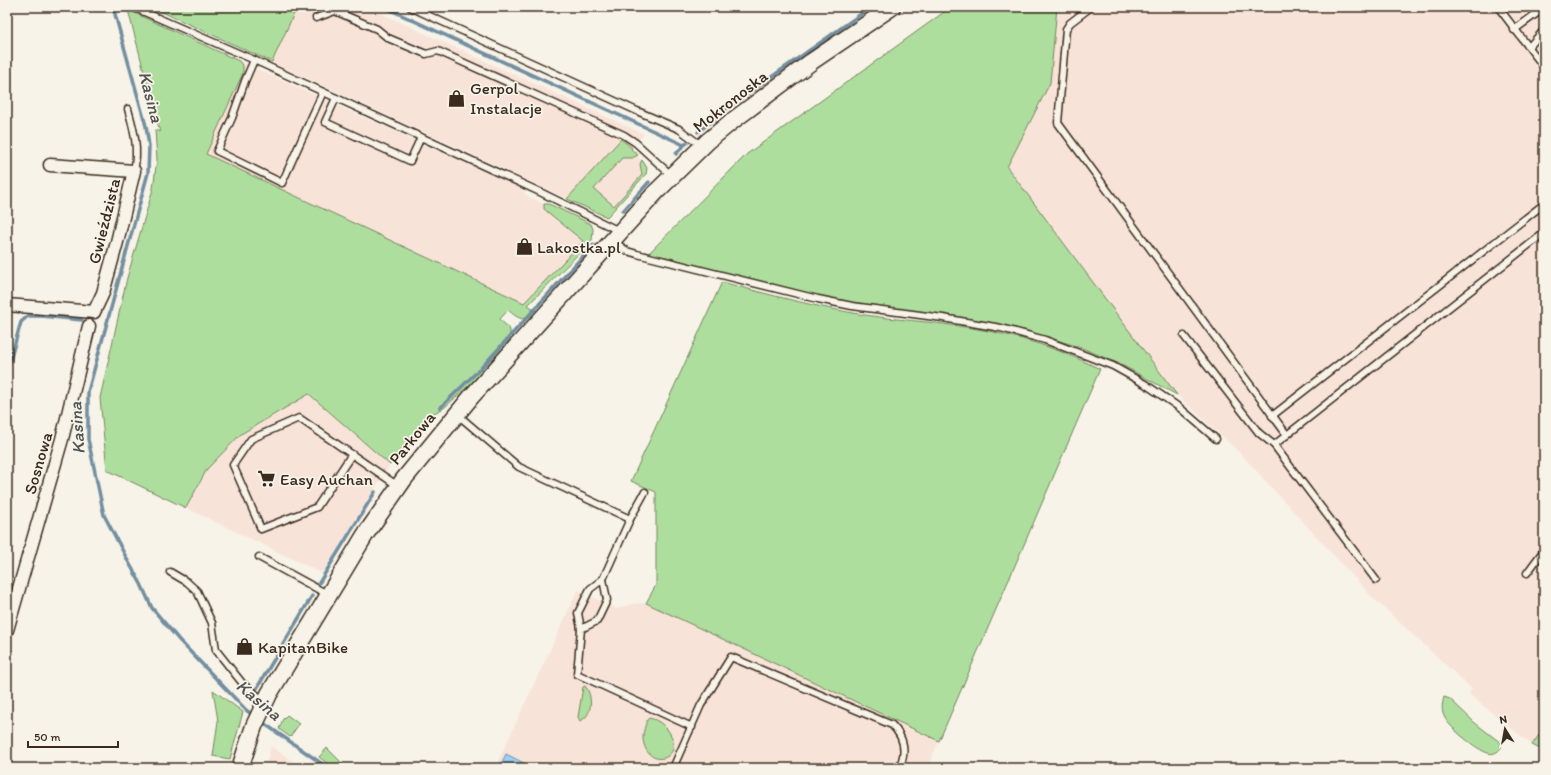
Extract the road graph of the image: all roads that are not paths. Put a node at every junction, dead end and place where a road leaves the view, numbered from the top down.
1 (133, 7) edge
2 (410, 7) edge
3 (892, 7) edge
4 (1090, 7) edge
5 (1498, 7) edge
6 (1544, 8) edge
7 (316, 18) dead end
8 (1514, 30) junction
9 (1544, 30) edge
10 (1528, 47) junction
11 (254, 60) junction
12 (1544, 67) edge
13 (323, 92) junction
14 (336, 98) junction
15 (128, 109) dead end
16 (421, 137) junction
17 (702, 146) junction
18 (50, 165) dead end
19 (134, 171) junction
20 (672, 176) junction
21 (1544, 204) edge
22 (1544, 233) edge
23 (614, 239) junction
24 (7, 305) edge
25 (89, 326) dead end
26 (1184, 336) dead end
27 (456, 414) junction
28 (1272, 416) junction
29 (1287, 435) junction
30 (1216, 439) dead end
31 (1274, 445) junction
32 (352, 454) junction
33 (398, 486) junction
34 (644, 492) dead end
35 (630, 519) junction
36 (1544, 550) edge
37 (259, 557) dead end
38 (170, 572) dead end
39 (1527, 573) dead end
40 (603, 579) junction
41 (1376, 580) dead end
42 (329, 595) junction
43 (581, 629) junction
44 (7, 630) edge
45 (264, 704) junction
46 (692, 726) junction
47 (240, 768) edge
48 (673, 768) edge
49 (900, 768) edge

1 - 11 lane
2 - 17 lane
3 - 17 main road, Mokronoska
4 - 28 lane
5 - 8 lane
6 - 8 lane
7 - 20 lane
8 - 10 lane
9 - 10 lane
10 - 12 lane
11 - 13 lane
11 - 13 lane
13 - 14 lane
14 - 16 lane
14 - 16 lane
15 - 19 lane
16 - 23 lane
17 - 20 main road, Mokronoska
18 - 19 street, Gwieździsta
19 - 24 street, Gwieździsta
20 - 23 main road, Mokronoska
21 - 28 lane
22 - 29 lane
23 - 27 main road, Parkowa
23 - 30 lane
25 - 44 street, Sosnowa
26 - 31 lane
27 - 33 main road, Parkowa
27 - 35 lane
28 - 29 lane
29 - 31 lane
31 - 41 lane
32 - 32 lane
32 - 33 lane
33 - 42 main road, Parkowa
34 - 35 lane
35 - 40 lane
36 - 39 lane
37 - 42 lane
38 - 45 lane
40 - 43 lane
40 - 43 lane
42 - 45 main road, Parkowa
43 - 46 lane
45 - 47 main road, Parkowa
46 - 48 lane
46 - 49 lane

